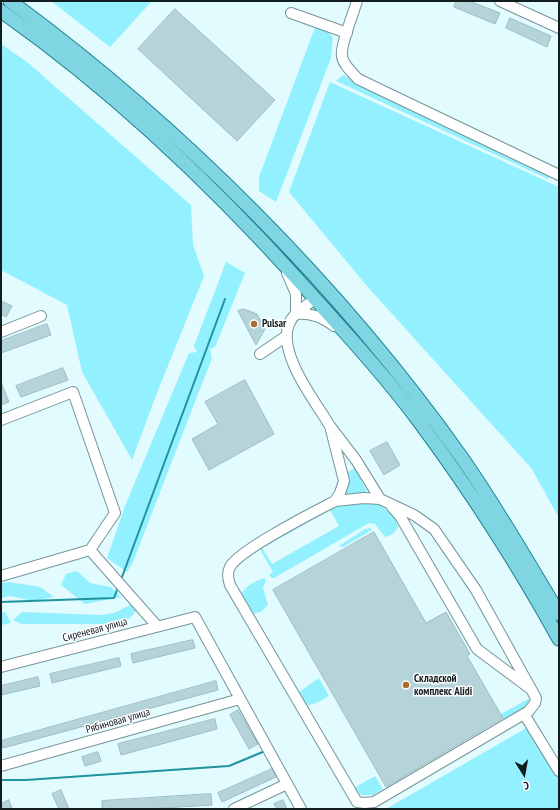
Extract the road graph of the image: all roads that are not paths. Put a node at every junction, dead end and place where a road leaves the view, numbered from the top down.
1 (357, 1) edge
2 (500, 1) edge
3 (17, 4) edge
4 (1, 11) edge
5 (291, 13) dead end
6 (559, 28) edge
7 (347, 33) junction
8 (559, 175) edge
9 (260, 238) junction
10 (326, 290) junction
11 (315, 298) junction
12 (296, 314) junction
13 (41, 316) dead end
14 (1, 332) edge
15 (285, 337) junction
16 (359, 348) junction
17 (260, 354) dead end
18 (1, 420) edge
19 (330, 426) junction
20 (335, 501) junction
21 (384, 501) junction
22 (90, 550) junction
23 (1, 576) edge
24 (559, 614) edge
25 (157, 626) junction
26 (559, 639) edge
27 (1, 667) edge
28 (535, 693) junction
29 (240, 699) junction
30 (524, 714) junction
31 (1, 766) edge
32 (559, 771) edge
33 (287, 784) junction
34 (234, 809) edge
35 (301, 809) edge

1 - 7 street
2 - 6 street
3 - 10 main road
4 - 9 main road
5 - 7 street
7 - 8 street
9 - 11 main road
9 - 12 street
10 - 11 main road
10 - 24 main road
11 - 12 street
11 - 16 main road
12 - 15 street
12 - 16 street
13 - 14 street
15 - 17 street
15 - 19 street
16 - 26 main road
18 - 22 street
19 - 20 street
19 - 21 street
20 - 21 street
20 - 30 street
21 - 28 street
21 - 28 street
22 - 23 street
22 - 25 street
25 - 27 street, Сиреневая улица
25 - 29 street, Сиреневая улица
28 - 30 street
29 - 31 street, Рябиновая улица
29 - 33 street
30 - 32 street
33 - 34 street
33 - 35 street

